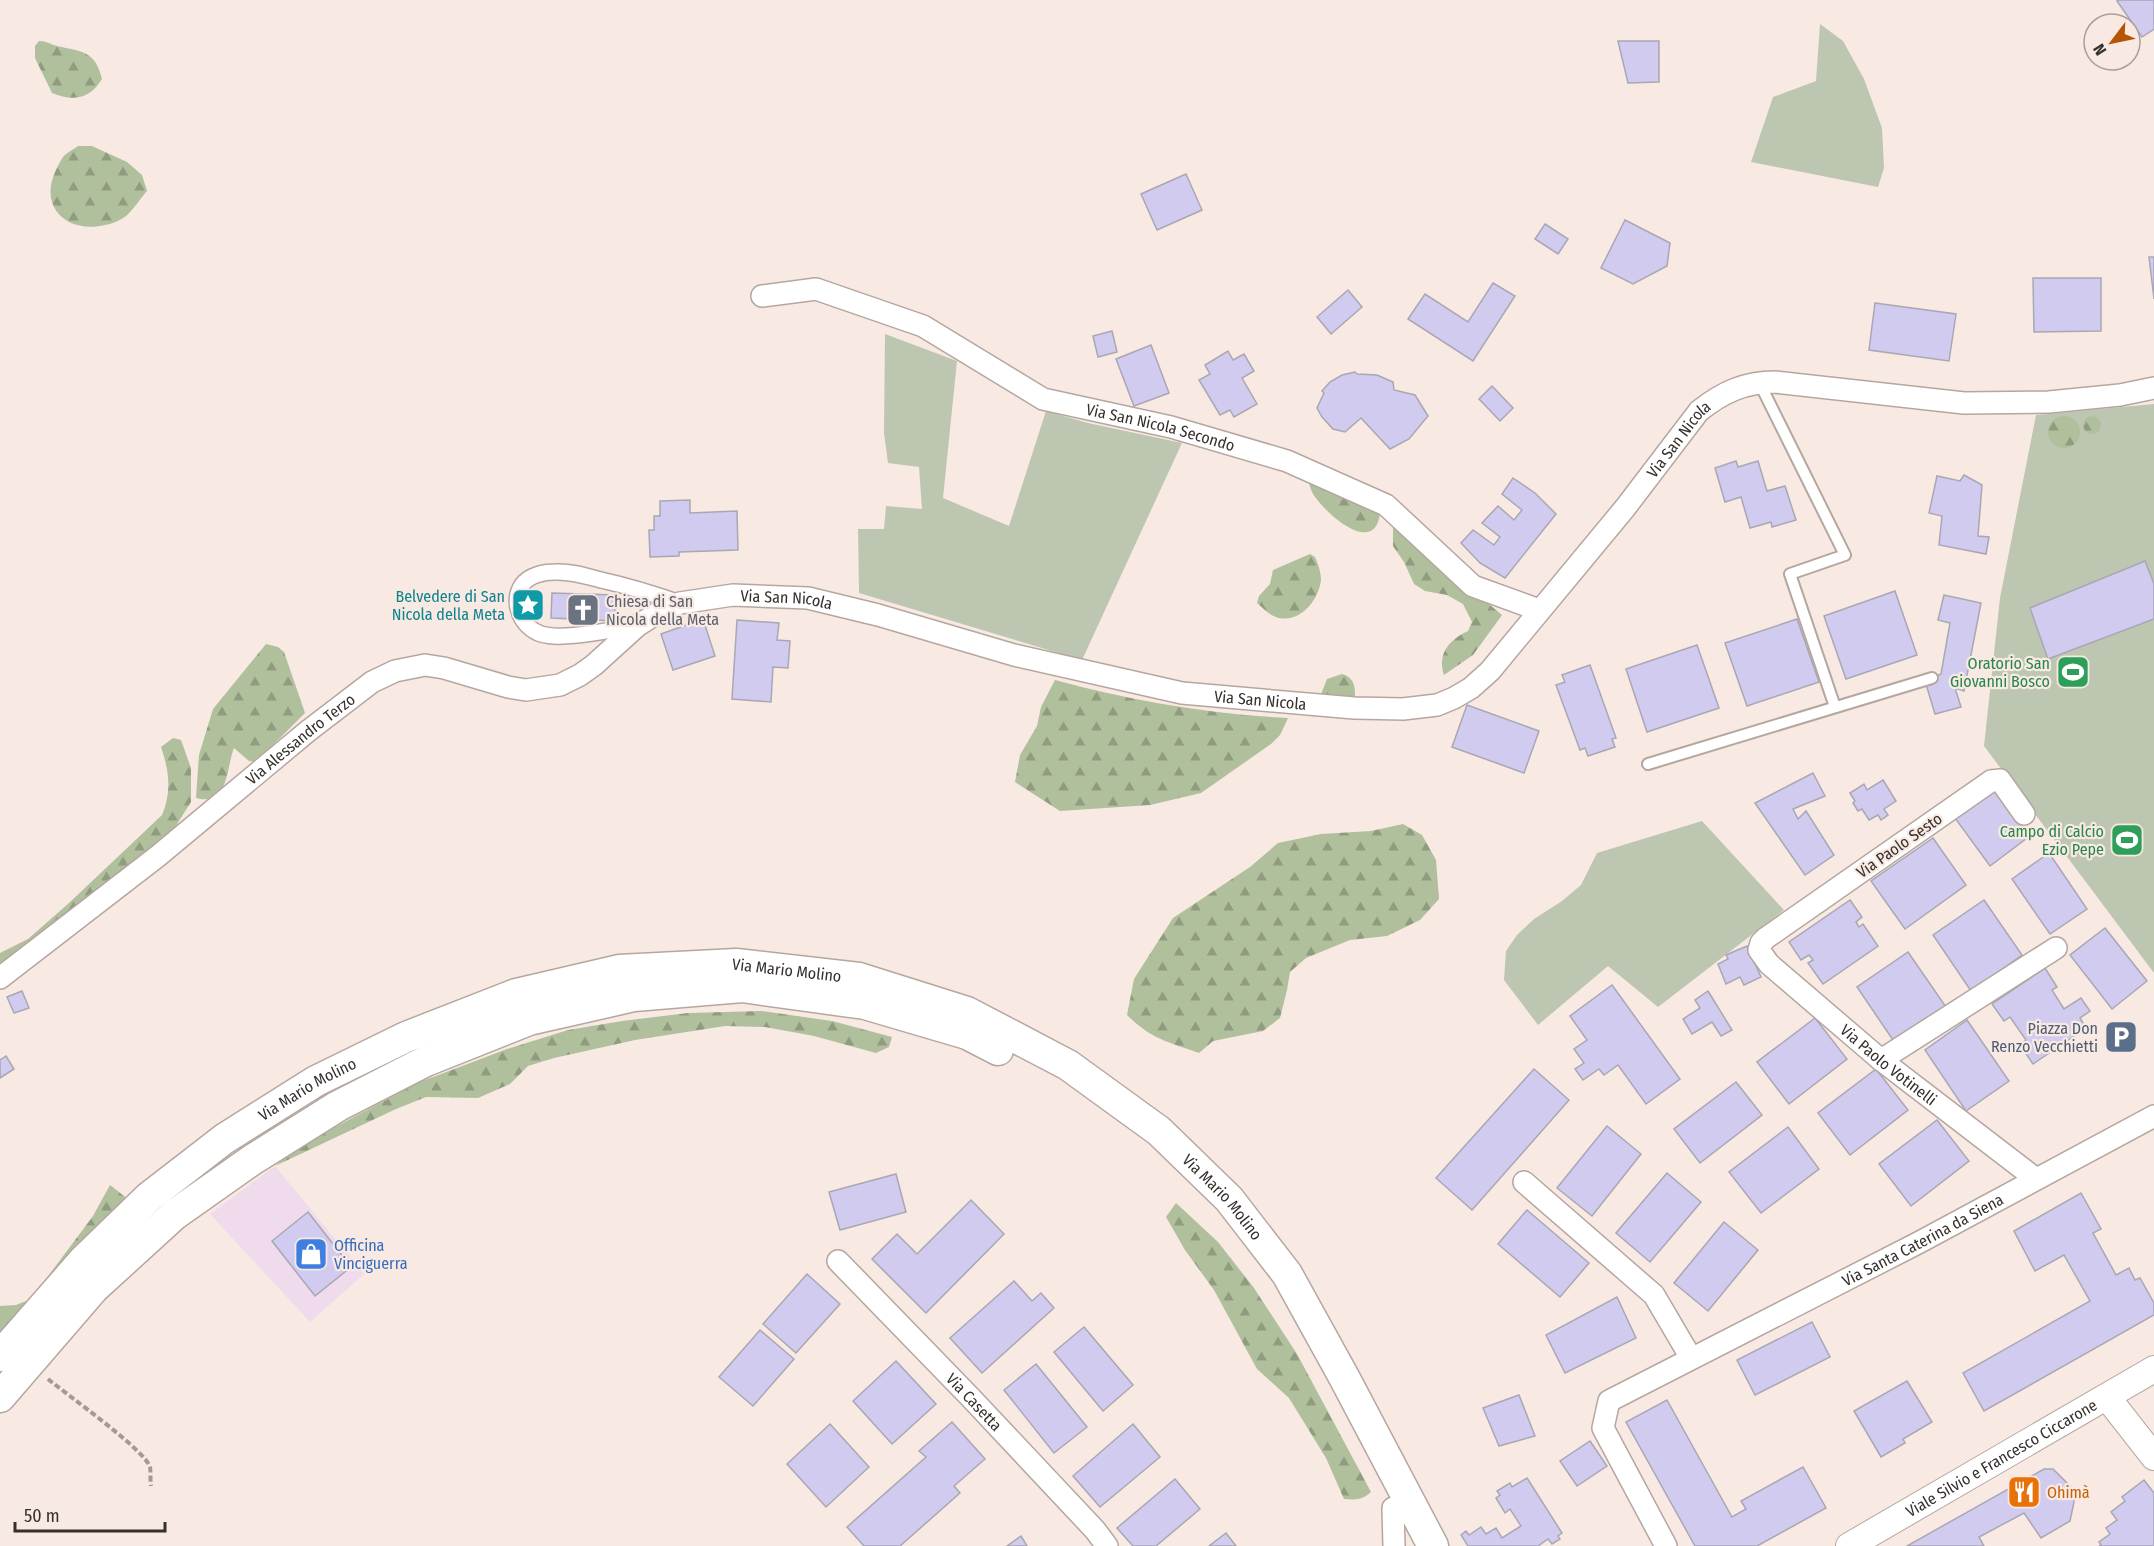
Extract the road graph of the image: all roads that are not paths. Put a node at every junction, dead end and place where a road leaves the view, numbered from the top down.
1 (762, 296) dead end
2 (1759, 382) junction
3 (2154, 388) edge
4 (680, 603) junction
5 (1539, 610) junction
6 (637, 626) junction
7 (1932, 678) dead end
8 (1835, 707) junction
9 (1648, 764) dead end
10 (2024, 814) dead end
11 (1766, 939) joint
12 (2056, 948) dead end
13 (0, 978) edge
14 (1881, 1060) junction
15 (2154, 1116) edge
16 (2036, 1179) junction
17 (1524, 1182) dead end
18 (837, 1261) dead end
19 (0, 1356) edge
20 (1691, 1358) junction
21 (2154, 1370) edge
22 (0, 1397) edge
23 (2107, 1397) junction
24 (2154, 1457) edge
25 (1393, 1508) junction
26 (1859, 1543) edge
27 (1107, 1546) edge
28 (1394, 1546) edge
29 (1412, 1546) edge
30 (1433, 1546) edge
31 (1666, 1546) edge

1 - 5 street, Via San Nicola Secondo
2 - 3 street, Via San Nicola
2 - 5 street, Via San Nicola
2 - 8 lane
4 - 5 street, Via San Nicola
4 - 6 street, Via San Nicola
4 - 6 street
6 - 13 street, Via Alessandro Terzo
7 - 8 lane
8 - 9 lane
10 - 11 street, Via Paolo Sesto
11 - 14 street, Via Paolo Votinelli
12 - 14 street
14 - 16 street, Via Paolo Votinelli
15 - 16 street, Via Santa Caterina da Siena
16 - 20 street, Via Santa Caterina da Siena
17 - 20 street
18 - 27 street, Via Casetta
19 - 30 main road, Via Mario Molino
20 - 31 street, Via Santa Caterina da Siena
21 - 23 street, Viale Silvio e Francesco Ciccarone
22 - 25 main road, Via Mario Molino
23 - 24 street
23 - 26 street, Viale Silvio e Francesco Ciccarone
25 - 28 street
25 - 29 main road, Via Mario Molino

